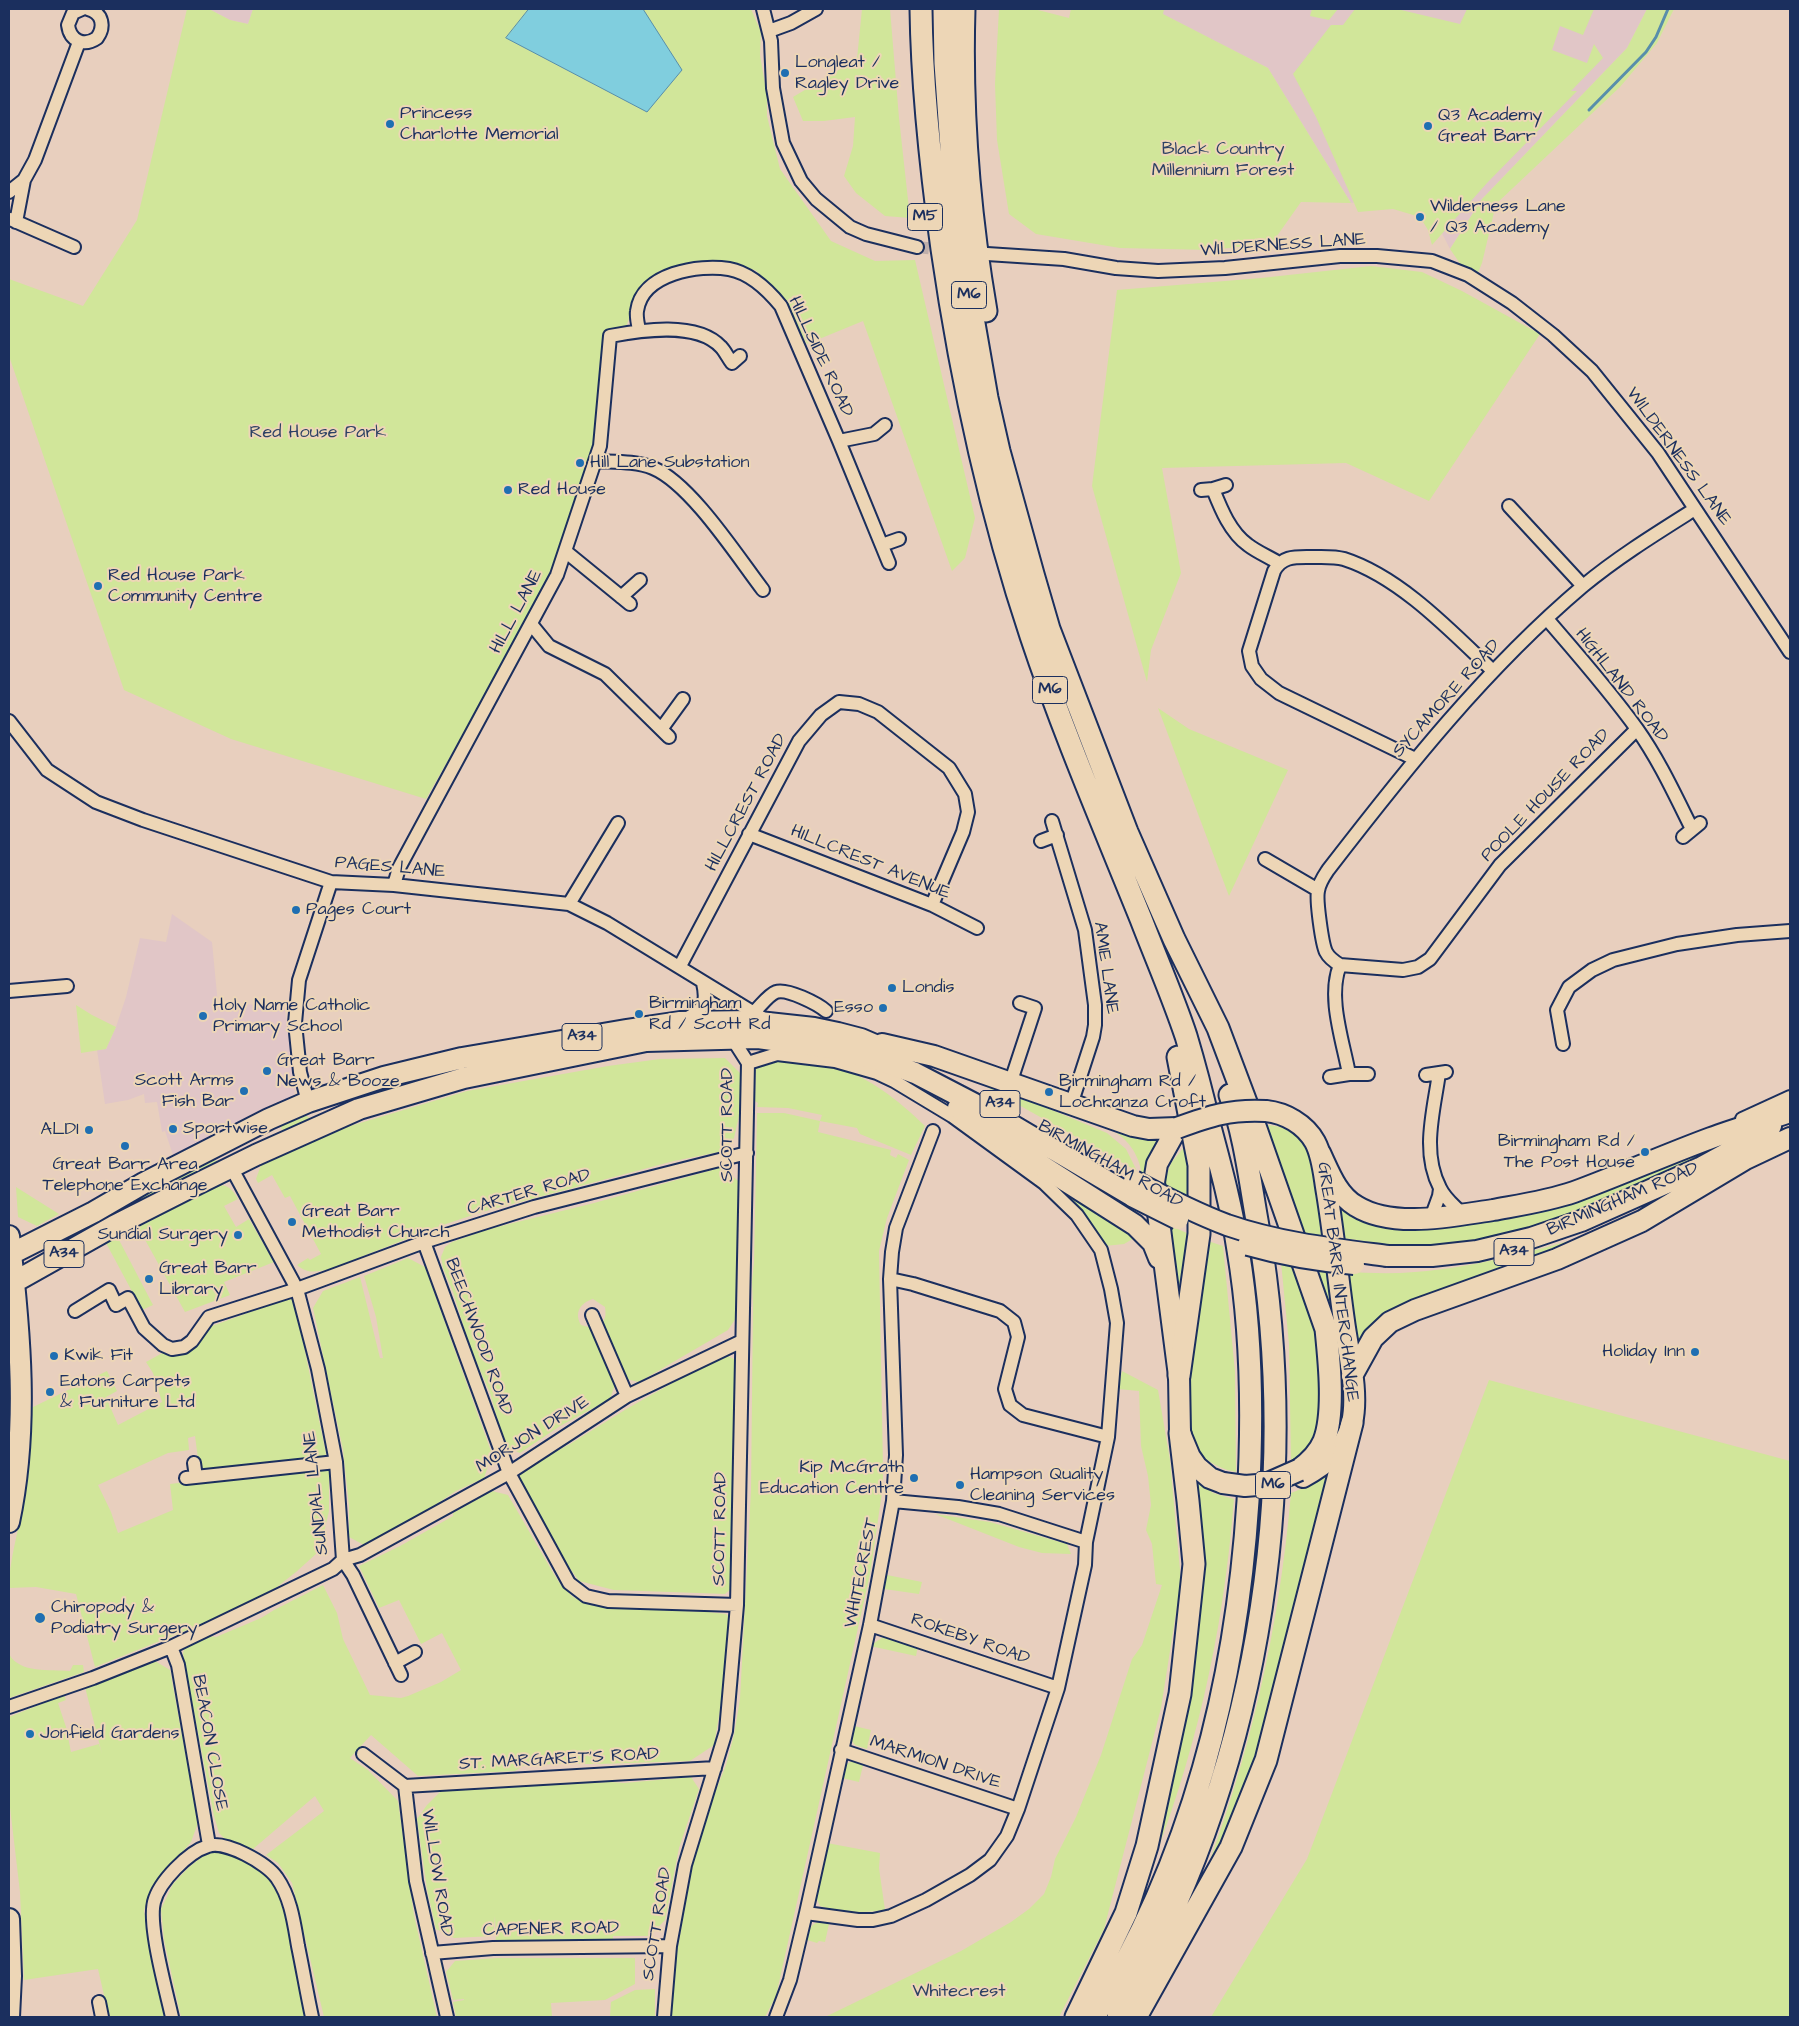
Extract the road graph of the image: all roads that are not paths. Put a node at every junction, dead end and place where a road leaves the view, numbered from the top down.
1 (82, 9) edge
2 (88, 9) edge
3 (763, 9) edge
4 (816, 9) edge
5 (907, 9) edge
6 (921, 9) edge
7 (944, 9) edge
8 (964, 9) edge
9 (769, 31) junction
10 (79, 42) junction
11 (24, 180) junction
12 (9, 192) edge
13 (13, 220) edge
14 (74, 246) dead end
15 (917, 247) tunnel mouth
16 (987, 254) dead end
17 (639, 330) junction
18 (732, 363) dead end
19 (972, 421) junction
20 (884, 425) dead end
21 (839, 441) junction
22 (596, 461) junction
23 (1226, 485) dead end
24 (1509, 506) dead end
25 (1695, 509) junction
26 (899, 539) dead end
27 (882, 546) junction
28 (565, 551) junction
29 (889, 563) dead end
30 (1279, 563) junction
31 (1033, 574) junction
32 (640, 580) dead end
33 (1583, 586) junction
34 (763, 590) dead end
35 (1547, 620) junction
36 (531, 624) junction
37 (1790, 652) edge
38 (1493, 671) junction
39 (683, 699) dead end
40 (9, 721) edge
41 (1637, 729) junction
42 (1415, 758) junction
43 (1052, 821) dead end
44 (618, 823) dead end
45 (1692, 830) dead end
46 (749, 834) junction
47 (1057, 836) junction
48 (1041, 842) dead end
49 (1265, 859) dead end
50 (331, 882) junction
51 (394, 885) junction
52 (1318, 890) junction
53 (569, 904) junction
54 (932, 905) junction
55 (977, 928) dead end
56 (1790, 931) edge
57 (1174, 939) junction
58 (1153, 950) junction
59 (1340, 965) junction
60 (680, 966) junction
61 (703, 983) junction
62 (67, 986) dead end
63 (9, 991) edge
64 (1020, 1003) dead end
65 (826, 1011) dead end
66 (761, 1017) junction
67 (680, 1022) junction
68 (732, 1038) junction
69 (861, 1039) junction
70 (1563, 1044) dead end
71 (882, 1061) junction
72 (748, 1063) junction
73 (1349, 1074) junction
74 (1368, 1074) dead end
75 (1426, 1075) dead end
76 (1330, 1077) dead end
77 (1010, 1084) junction
78 (400, 1096) junction
79 (1790, 1097) edge
80 (308, 1102) junction
81 (1071, 1105) junction
82 (1790, 1114) edge
83 (1790, 1125) edge
84 (1177, 1128) junction
85 (933, 1131) dead end
86 (1790, 1138) edge
87 (1709, 1139) junction
88 (220, 1144) junction
89 (1742, 1150) junction
90 (747, 1153) junction
91 (1320, 1153) junction
92 (231, 1167) junction
93 (1134, 1189) junction
94 (1440, 1189) junction
95 (1463, 1215) junction
96 (1431, 1218) junction
97 (424, 1242) junction
98 (10, 1265) edge
99 (1164, 1270) junction
100 (890, 1279) junction
101 (297, 1288) junction
102 (75, 1311) dead end
103 (592, 1314) dead end
104 (156, 1321) dead end
105 (144, 1328) junction
106 (742, 1341) junction
107 (1179, 1376) junction
108 (1352, 1376) junction
109 (627, 1396) junction
110 (15, 1401) edge
111 (1352, 1423) junction
112 (1180, 1433) junction
113 (1108, 1437) junction
114 (336, 1462) junction
115 (194, 1463) dead end
116 (509, 1473) junction
117 (1301, 1474) junction
118 (1265, 1485) joint
119 (894, 1501) junction
120 (9, 1522) edge
121 (1086, 1542) junction
122 (343, 1560) junction
123 (737, 1605) junction
124 (870, 1624) junction
125 (171, 1647) junction
126 (415, 1652) dead end
127 (395, 1663) junction
128 (401, 1675) dead end
129 (1058, 1688) junction
130 (9, 1707) edge
131 (841, 1750) junction
132 (364, 1754) dead end
133 (715, 1768) junction
134 (405, 1786) junction
135 (1018, 1809) junction
136 (209, 1845) junction
137 (806, 1913) junction
138 (9, 1919) edge
139 (670, 1946) junction
140 (432, 1953) junction
141 (99, 2002) dead end
142 (10, 2017) edge
143 (102, 2017) edge
144 (172, 2017) edge
145 (312, 2017) edge
146 (447, 2017) edge
147 (664, 2017) edge
148 (776, 2017) edge
149 (1076, 2017) edge
150 (1094, 2017) edge
151 (1118, 2017) edge
152 (1136, 2017) edge

1 - 10 street
2 - 10 street
3 - 9 street
4 - 9 street
5 - 19 highway, M5
6 - 19 highway, M6
7 - 31 highway, M6
8 - 31 highway
9 - 15 street
10 - 11 street
11 - 12 street
11 - 13 street
13 - 14 street
16 - 25 street, WILDERNESS LANE
17 - 18 street
17 - 21 street, HILLSIDE ROAD
17 - 22 street, HILL LANE
19 - 58 highway, M6
20 - 21 street
21 - 27 street, HILLSIDE ROAD
22 - 28 street, HILL LANE
22 - 34 street
23 - 30 street
24 - 33 street
25 - 33 street, SYCAMORE ROAD
25 - 37 street, WILDERNESS LANE
26 - 27 street
27 - 29 street, HILLSIDE ROAD
28 - 32 street
28 - 36 street, HILL LANE
30 - 38 street
30 - 42 street
31 - 57 highway, M6
33 - 35 street, SYCAMORE ROAD
35 - 38 street, SYCAMORE ROAD
35 - 41 street, HIGHLAND ROAD
36 - 39 street
36 - 51 street, HILL LANE
38 - 42 street, SYCAMORE ROAD
40 - 50 street, PAGES LANE
41 - 45 street, HIGHLAND ROAD
41 - 59 street, POOLE HOUSE ROAD
42 - 52 street, SYCAMORE ROAD
43 - 47 street, AMIE LANE
44 - 53 street
46 - 54 street, HILLCREST AVENUE
46 - 54 street, HILLCREST ROAD
46 - 60 street, HILLCREST ROAD
47 - 48 street
47 - 81 street, AMIE LANE
49 - 52 street
50 - 51 street, PAGES LANE
50 - 80 street
51 - 53 street, PAGES LANE
52 - 59 street
53 - 60 street, PAGES LANE
54 - 55 street, HILLCREST AVENUE
56 - 70 street
57 - 117 highway, M6
57 - 151 highway, M6
58 - 107 highway, M6
58 - 150 highway, M6
59 - 73 street
60 - 61 street, PAGES LANE
61 - 66 street, PAGES LANE
61 - 67 street
62 - 63 street
64 - 77 street
65 - 66 street
66 - 67 highway, BIRMINGHAM ROAD / A34
66 - 69 highway, BIRMINGHAM ROAD / A34
67 - 80 highway, BIRMINGHAM ROAD / A34
68 - 71 highway, BIRMINGHAM ROAD / A34
68 - 72 street, SCOTT ROAD
68 - 78 highway, BIRMINGHAM ROAD / A34
69 - 77 highway, GREAT BARR INTERCHANGE
69 - 93 highway, BIRMINGHAM ROAD / A34
71 - 93 highway, BIRMINGHAM ROAD / A34
71 - 99 highway
72 - 90 street, SCOTT ROAD
72 - 113 street
73 - 74 street
73 - 76 street
75 - 94 street
77 - 81 highway, GREAT BARR INTERCHANGE
78 - 80 highway
78 - 92 highway, BIRMINGHAM ROAD / A34
79 - 87 street
80 - 88 highway, BIRMINGHAM ROAD / A34
81 - 84 highway, GREAT BARR INTERCHANGE
82 - 87 highway
82 - 89 highway, BIRMINGHAM ROAD / A34
83 - 89 highway
84 - 91 highway, GREAT BARR INTERCHANGE, bridge
84 - 99 highway
85 - 100 street, WHITECREST
86 - 89 highway, BIRMINGHAM ROAD / A34
87 - 89 highway
87 - 95 highway
88 - 92 highway
88 - 98 highway, BIRMINGHAM ROAD / A34
89 - 93 highway, BIRMINGHAM ROAD / A34, bridge
89 - 108 highway
90 - 97 street, CARTER ROAD
90 - 106 street, SCOTT ROAD
91 - 96 highway
91 - 108 highway, GREAT BARR INTERCHANGE
92 - 98 highway, BIRMINGHAM ROAD / A34
92 - 101 street, SUNDIAL LANE
94 - 95 street
94 - 96 street
95 - 96 highway
97 - 101 street, CARTER ROAD
97 - 116 street, BEECHWOOD ROAD
98 - 110 highway
99 - 107 highway
100 - 113 street
100 - 119 street, WHITECREST
101 - 105 street, CARTER ROAD
101 - 114 street, SUNDIAL LANE
102 - 105 street
103 - 109 street
104 - 105 street
106 - 109 street, MORJON DRIVE
106 - 123 street, SCOTT ROAD
107 - 112 highway
108 - 111 highway, GREAT BARR INTERCHANGE
109 - 116 street, MORJON DRIVE
110 - 120 highway
111 - 117 highway, GREAT BARR INTERCHANGE
111 - 152 highway
112 - 118 highway, bridge
112 - 149 highway
113 - 121 street
114 - 115 street
114 - 122 street, SUNDIAL LANE
116 - 122 street, MORJON DRIVE
116 - 123 street, BEECHWOOD ROAD
117 - 118 highway, bridge
119 - 121 street
119 - 124 street, WHITECREST
121 - 129 street
122 - 125 street, SUNDIAL LANE
122 - 127 street
123 - 133 street, SCOTT ROAD
124 - 129 street, ROKEBY ROAD
124 - 131 street, WHITECREST
125 - 130 street, SUNDIAL LANE
125 - 136 street, BEACON CLOSE
126 - 127 street
127 - 128 street
129 - 135 street
131 - 135 street, MARMION DRIVE
131 - 137 street, WHITECREST
132 - 134 street
133 - 134 street, ST. MARGARET'S ROAD
133 - 139 street, SCOTT ROAD
134 - 140 street, WILLOW ROAD
135 - 137 street
136 - 144 street
136 - 145 street
137 - 148 street, WHITECREST
138 - 142 highway
139 - 140 street, CAPENER ROAD
139 - 147 street, SCOTT ROAD
140 - 146 street, WILLOW ROAD
141 - 143 street

